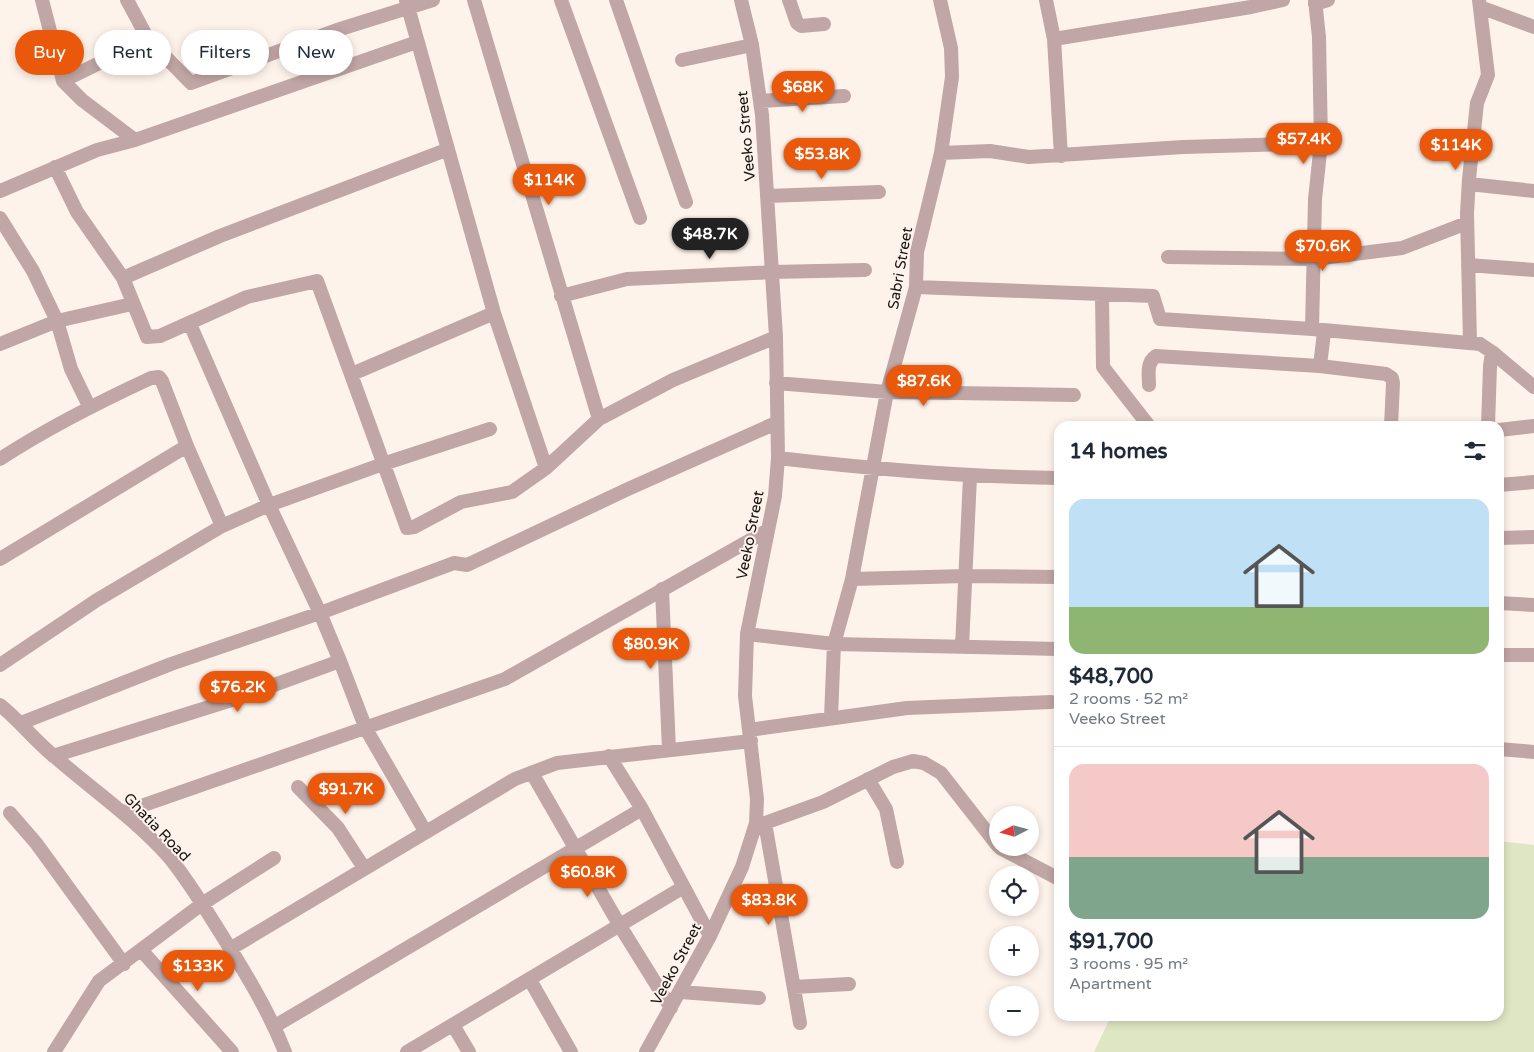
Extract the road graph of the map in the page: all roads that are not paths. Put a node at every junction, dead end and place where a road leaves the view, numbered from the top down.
1 (42, 0) edge
2 (127, 0) edge
3 (433, 0) edge
4 (474, 0) edge
5 (561, 0) edge
6 (616, 0) edge
7 (741, 0) edge
8 (789, 0) edge
9 (940, 0) edge
10 (1046, 0) edge
11 (1283, 0) edge
12 (1319, 1) edge
13 (408, 4) edge
14 (1480, 4) edge
15 (824, 24) dead end
16 (1534, 27) edge
17 (143, 30) edge
18 (1054, 40) junction
19 (417, 42) junction
20 (752, 45) junction
21 (682, 60) dead end
22 (171, 63) edge
23 (94, 66) edge
24 (63, 81) junction
25 (844, 96) dead end
26 (760, 101) junction
27 (134, 140) junction
28 (1321, 143) junction
29 (446, 150) junction
30 (941, 153) junction
31 (1061, 156) junction
32 (55, 167) junction
33 (1469, 184) junction
34 (0, 191) edge
35 (1534, 191) edge
36 (879, 192) dead end
37 (767, 196) junction
38 (686, 202) dead end
39 (640, 218) dead end
40 (1468, 223) junction
41 (2, 224) edge
42 (1168, 257) dead end
43 (1314, 259) junction
44 (1468, 265) junction
45 (865, 270) dead end
46 (1534, 270) edge
47 (772, 272) junction
48 (122, 278) junction
49 (916, 287) junction
50 (1102, 295) junction
51 (561, 296) junction
52 (132, 304) junction
53 (494, 313) junction
54 (56, 321) junction
55 (190, 324) junction
56 (1318, 330) junction
57 (776, 337) junction
58 (1470, 342) junction
59 (0, 344) edge
60 (1492, 352) junction
61 (1320, 366) junction
62 (352, 374) junction
63 (776, 383) junction
64 (1149, 385) dead end
65 (1534, 387) edge
66 (887, 392) junction
67 (1074, 395) dead end
68 (89, 406) junction
69 (599, 419) junction
70 (1146, 421) edge
71 (1391, 421) edge
72 (1488, 421) edge
73 (776, 423) junction
74 (1534, 426) edge
75 (490, 429) dead end
76 (1504, 429) edge
77 (187, 446) junction
78 (778, 458) junction
79 (0, 459) edge
80 (383, 464) junction
81 (546, 468) junction
82 (871, 469) junction
83 (970, 477) junction
84 (1054, 478) edge
85 (1534, 482) edge
86 (1504, 485) edge
87 (269, 506) junction
88 (222, 526) junction
89 (768, 530) junction
90 (1534, 536) edge
91 (1504, 538) edge
92 (0, 559) edge
93 (966, 576) junction
94 (1054, 577) edge
95 (852, 579) junction
96 (662, 589) junction
97 (1504, 603) edge
98 (1534, 605) edge
99 (320, 613) junction
100 (747, 634) junction
101 (834, 644) junction
102 (962, 647) junction
103 (1054, 649) edge
104 (1504, 655) edge
105 (1534, 655) edge
106 (340, 661) junction
107 (0, 665) edge
108 (1051, 702) dead end
109 (0, 705) edge
110 (831, 717) junction
111 (21, 723) junction
112 (366, 729) junction
113 (750, 736) junction
114 (1504, 749) edge
115 (668, 750) junction
116 (1534, 752) edge
117 (53, 756) junction
118 (609, 756) junction
119 (532, 772) junction
120 (868, 779) junction
121 (298, 787) dead end
122 (642, 810) junction
123 (124, 812) junction
124 (10, 813) dead end
125 (761, 823) junction
126 (425, 831) junction
127 (989, 835) edge
128 (577, 848) junction
129 (1016, 856) edge
130 (274, 858) dead end
131 (897, 862) dead end
132 (364, 868) junction
133 (1054, 875) edge
134 (682, 888) junction
135 (202, 904) junction
136 (620, 926) junction
137 (710, 936) junction
138 (230, 949) junction
139 (142, 951) junction
140 (124, 964) junction
141 (530, 980) junction
142 (849, 984) dead end
143 (794, 987) junction
144 (681, 992) junction
145 (759, 998) dead end
146 (671, 1008) junction
147 (800, 1023) dead end
148 (453, 1025) junction
149 (274, 1026) junction
150 (54, 1052) edge
151 (232, 1052) edge
152 (286, 1052) edge
153 (406, 1052) edge
154 (469, 1052) edge
155 (571, 1052) edge
156 (646, 1052) edge

1 - 24 street
2 - 17 street
3 - 13 street
4 - 51 street
5 - 39 street
6 - 38 street
7 - 20 street, Veeko Street
8 - 15 street
9 - 30 street, Sabri Street
10 - 18 street
11 - 18 street
12 - 28 street
13 - 19 street
13 - 22 street
14 - 16 street
14 - 33 street
18 - 31 street
19 - 27 street
19 - 29 street
20 - 21 street
20 - 26 street, Veeko Street
23 - 24 street
24 - 27 street
25 - 26 street
26 - 37 street, Veeko Street
27 - 32 street
28 - 31 street
28 - 43 street
29 - 48 street
29 - 53 street
30 - 31 street
30 - 49 street, Sabri Street
32 - 34 street
32 - 48 street
33 - 35 street
33 - 40 street
36 - 37 street
37 - 47 street, Veeko Street
40 - 43 street
40 - 44 street
41 - 54 street
42 - 43 street
43 - 56 street
44 - 46 street
44 - 58 street
45 - 47 street
47 - 51 street
47 - 57 street, Veeko Street
48 - 52 street
49 - 50 street
49 - 66 street, Sabri Street
50 - 56 street
50 - 70 street
51 - 69 street
52 - 54 street
52 - 55 street
53 - 62 street
53 - 81 street
54 - 59 street
54 - 68 street
55 - 62 street
55 - 87 street
56 - 58 street
56 - 61 street
57 - 63 street, Veeko Street
57 - 69 street
58 - 60 street
60 - 65 street
60 - 72 street
61 - 64 street
61 - 71 street
62 - 80 street
63 - 66 street
63 - 73 street, Veeko Street
66 - 67 street
66 - 82 street, Sabri Street
68 - 77 street
68 - 79 street
69 - 81 street
73 - 78 street, Veeko Street
73 - 99 street
74 - 76 street
75 - 80 street
77 - 88 street
77 - 92 street
78 - 82 street
78 - 89 street, Veeko Street
80 - 81 street
80 - 87 street
82 - 83 street
82 - 95 street, Sabri Street
83 - 84 street
83 - 93 street
85 - 86 street
87 - 88 street
87 - 99 street
88 - 107 street
89 - 96 street
89 - 100 street, Veeko Street
90 - 91 street
93 - 94 street
93 - 95 street
93 - 102 street
95 - 101 street, Sabri Street
96 - 112 street
96 - 115 street
97 - 98 street
99 - 106 street
99 - 111 street
100 - 101 street
100 - 113 street, Veeko Street
101 - 102 street
101 - 110 street, Sabri Street
102 - 103 street
104 - 105 street
106 - 112 street
106 - 117 street
108 - 110 street
109 - 111 street, Ghatia Road
110 - 113 street
111 - 117 street, Ghatia Road
112 - 123 street
112 - 126 street
113 - 115 street
113 - 125 street, Veeko Street
114 - 116 street
115 - 118 street
117 - 123 street, Ghatia Road
118 - 119 street
118 - 122 street
119 - 126 street
119 - 128 street
120 - 125 street
120 - 127 street
120 - 131 street
121 - 132 street
122 - 128 street
122 - 134 street
123 - 135 street, Ghatia Road
124 - 140 street
125 - 137 street, Veeko Street
125 - 143 street
126 - 132 street
128 - 136 street
128 - 149 street
129 - 133 street
130 - 135 street
132 - 138 street
134 - 136 street
134 - 137 street
135 - 138 street, Ghatia Road
135 - 139 street
136 - 141 street
136 - 146 street
137 - 144 street, Veeko Street
138 - 149 street, Ghatia Road
139 - 140 street
139 - 151 street
140 - 150 street
141 - 148 street
141 - 155 street
142 - 143 street
143 - 147 street
144 - 145 street
144 - 146 street, Veeko Street
146 - 156 street, Veeko Street
148 - 153 street
148 - 154 street
149 - 152 street, Ghatia Road

